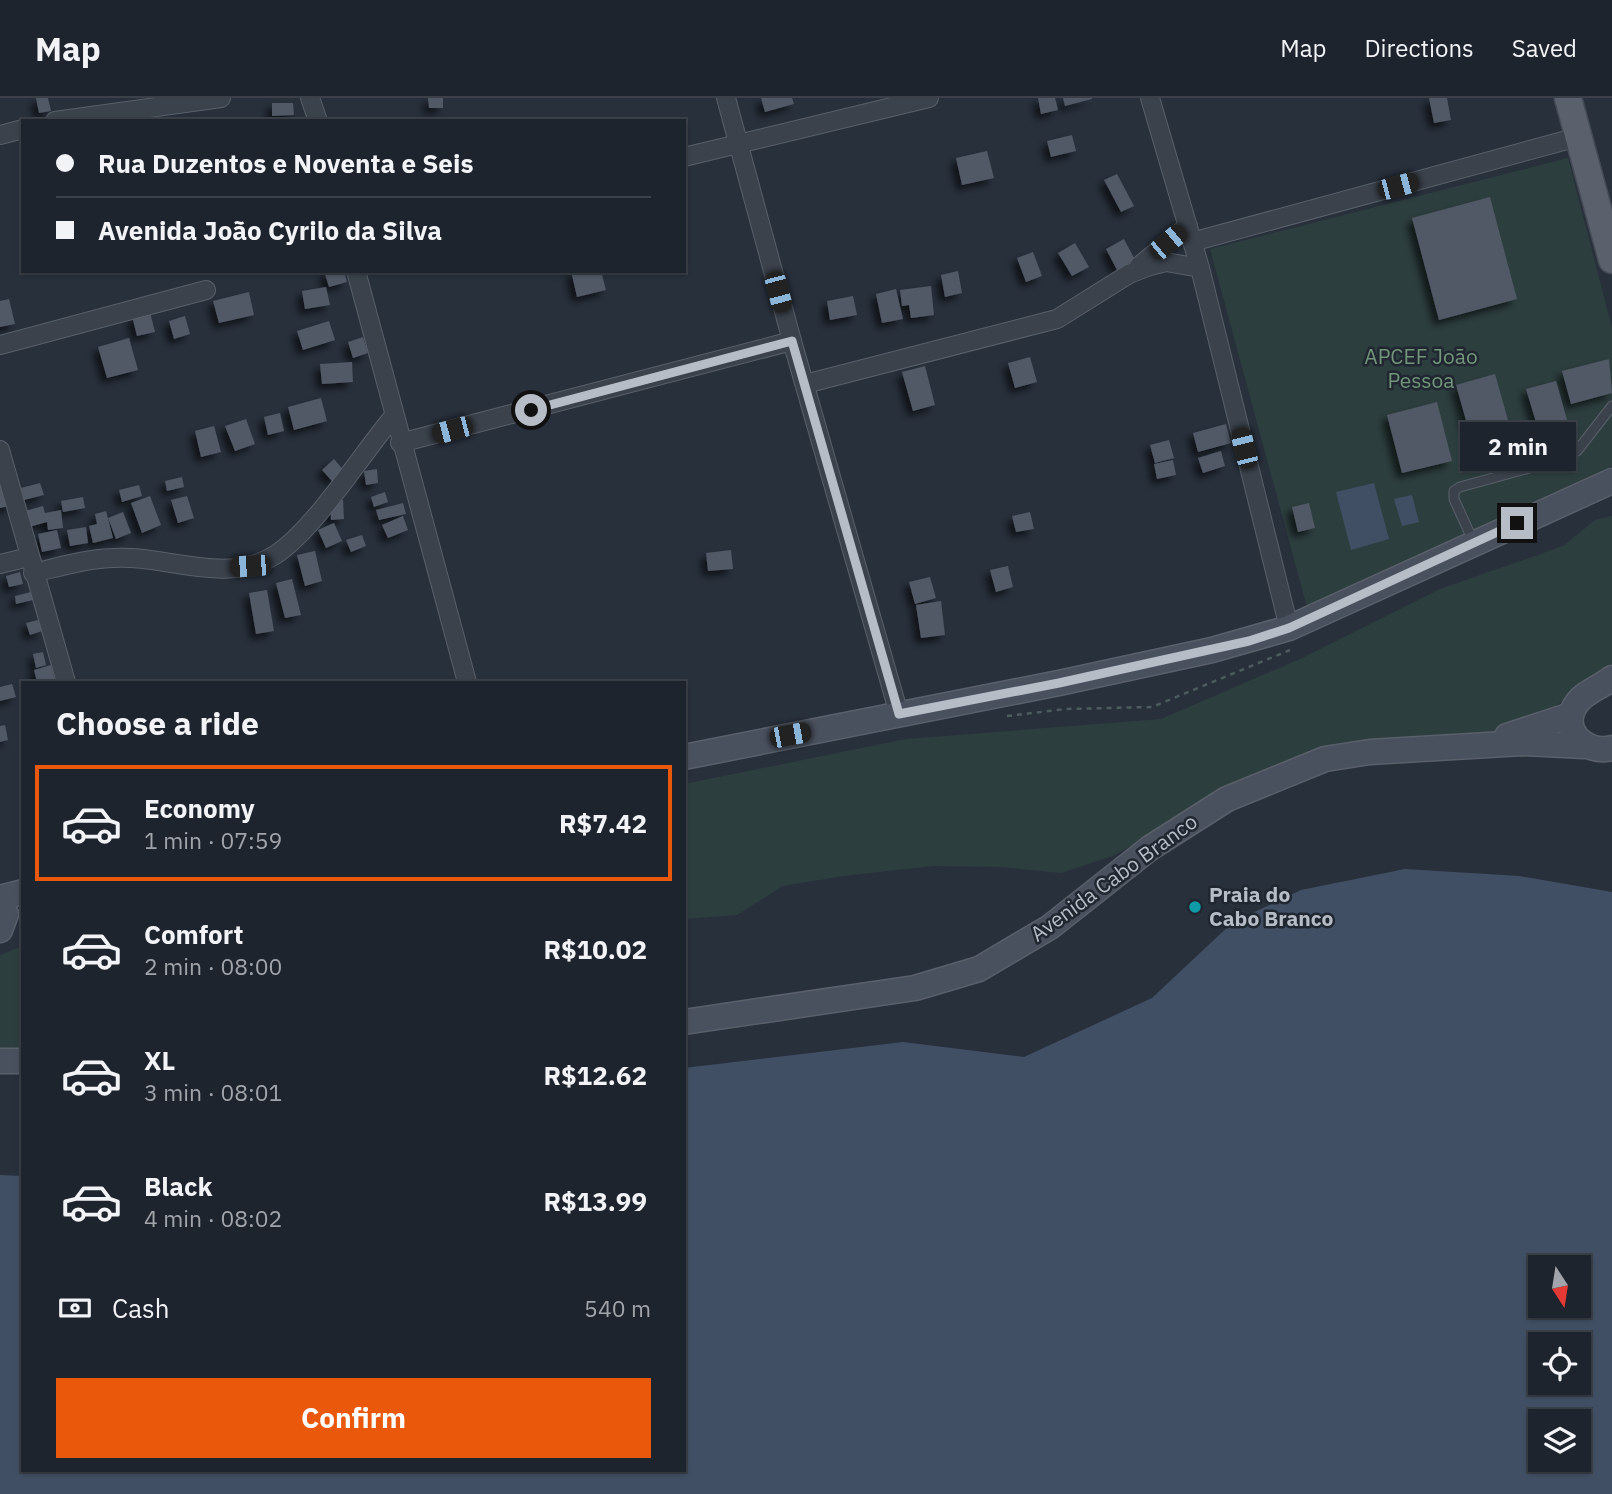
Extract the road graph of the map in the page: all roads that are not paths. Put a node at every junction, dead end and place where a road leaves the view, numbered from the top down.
1 (221, 98) edge
2 (310, 98) edge
3 (726, 98) edge
4 (929, 98) edge
5 (1150, 98) edge
6 (1568, 98) edge
7 (69, 119) edge
8 (317, 119) edge
9 (21, 130) edge
10 (0, 135) edge
11 (1578, 137) junction
12 (737, 144) junction
13 (686, 156) edge
14 (1190, 234) junction
15 (1612, 260) edge
16 (1200, 268) junction
17 (357, 273) edge
18 (1129, 274) junction
19 (206, 290) dead end
20 (792, 341) junction
21 (0, 345) edge
22 (805, 384) junction
23 (1612, 406) edge
24 (394, 417) junction
25 (400, 443) junction
26 (0, 450) edge
27 (1612, 481) edge
28 (1474, 543) junction
29 (0, 564) edge
30 (31, 565) junction
31 (1289, 628) junction
32 (66, 681) edge
33 (467, 681) edge
34 (1607, 687) edge
35 (899, 714) junction
36 (1571, 715) junction
37 (1584, 746) junction
38 (1466, 747) junction
39 (1612, 748) edge
40 (686, 757) edge
41 (21, 893) edge
42 (0, 898) edge
43 (0, 905) edge
44 (21, 927) edge
45 (0, 932) edge
46 (686, 1022) edge
47 (0, 1061) edge
48 (21, 1062) edge

1 - 7 street
2 - 8 street
3 - 12 street
4 - 12 street
5 - 14 street
6 - 11 main road
9 - 10 street
11 - 14 street
11 - 15 main road
12 - 13 street
12 - 20 street
14 - 16 street
14 - 18 street
16 - 18 street
16 - 31 street
17 - 24 street
18 - 22 street
19 - 21 street
20 - 22 street
20 - 25 street
22 - 35 street
23 - 28 lane
24 - 25 street
24 - 30 street
25 - 33 street
26 - 30 street
27 - 28 street
28 - 31 street
29 - 30 street
30 - 32 street
31 - 35 street
34 - 36 street
35 - 40 street
36 - 37 street
36 - 38 street
37 - 38 street, Avenida Cabo Branco
37 - 39 street, Avenida Cabo Branco
38 - 46 street, Avenida Cabo Branco
41 - 42 street
43 - 45 street
44 - 45 street
47 - 48 street

